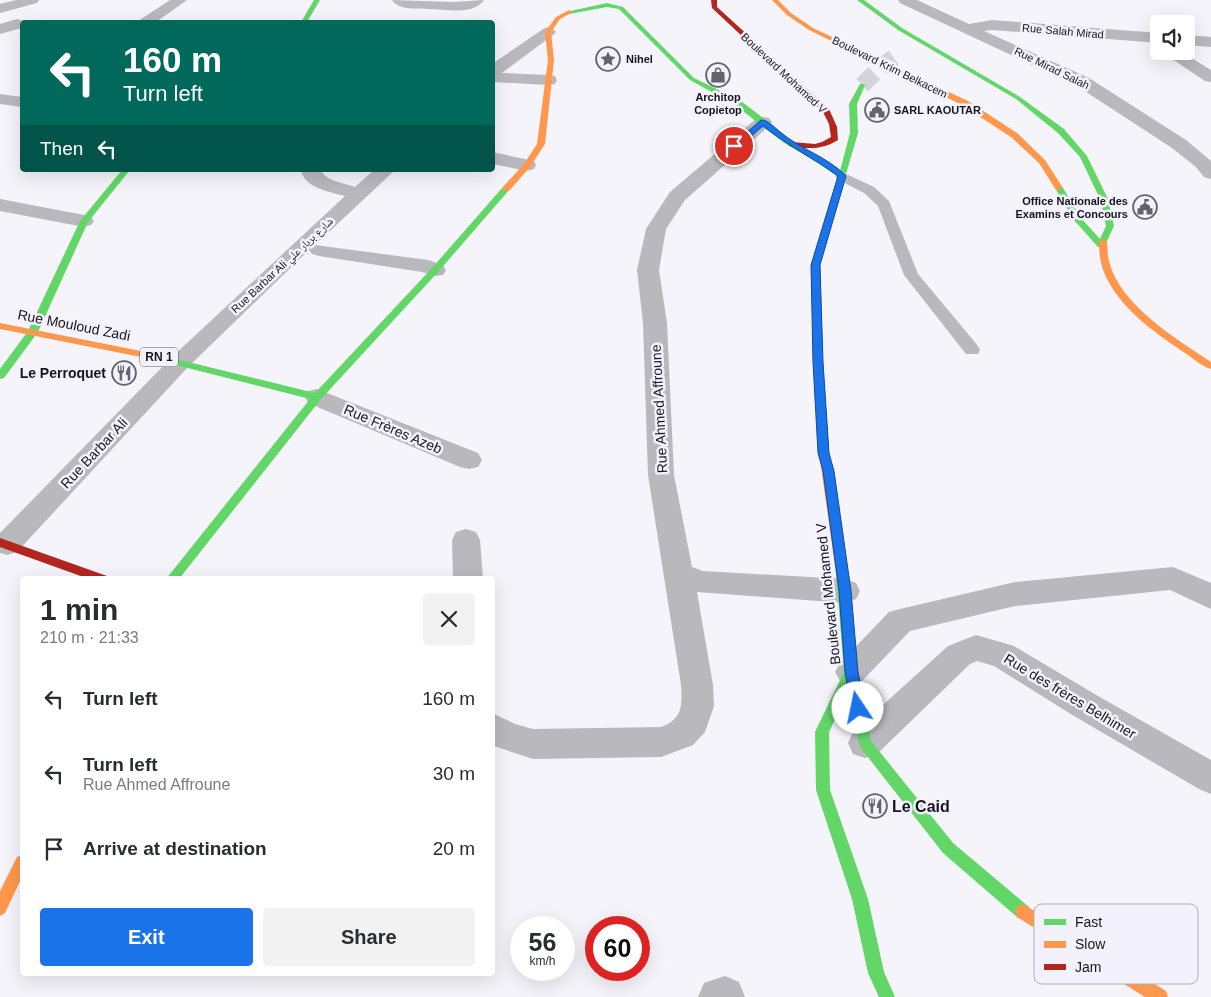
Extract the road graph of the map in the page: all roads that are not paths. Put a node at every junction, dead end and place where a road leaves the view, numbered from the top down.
1 (32, 0) edge
2 (180, 0) edge
3 (318, 0) edge
4 (399, 0) edge
5 (477, 0) edge
6 (714, 0) edge
7 (775, 0) edge
8 (860, 0) edge
9 (905, 0) edge
10 (606, 2) edge
11 (0, 9) edge
12 (149, 20) edge
13 (305, 20) edge
14 (20, 25) edge
15 (898, 28) junction
16 (966, 28) junction
17 (0, 30) edge
18 (548, 32) junction
19 (1150, 41) edge
20 (1195, 41) edge
21 (1211, 42) edge
22 (902, 46) dead end
23 (932, 60) dead end
24 (1183, 60) edge
25 (495, 70) edge
26 (972, 71) junction
27 (495, 77) edge
28 (1211, 77) edge
29 (549, 80) junction
30 (862, 85) tunnel mouth
31 (0, 98) edge
32 (20, 102) edge
33 (763, 122) junction
34 (792, 144) junction
35 (495, 159) edge
36 (527, 165) junction
37 (124, 172) edge
38 (311, 172) edge
39 (383, 172) edge
40 (1211, 173) edge
41 (842, 176) junction
42 (358, 194) junction
43 (0, 205) edge
44 (84, 220) junction
45 (1101, 245) junction
46 (319, 250) dead end
47 (435, 270) junction
48 (0, 326) edge
49 (33, 332) junction
50 (972, 350) dead end
51 (180, 362) junction
52 (1211, 366) edge
53 (0, 376) edge
54 (317, 397) junction
55 (469, 460) dead end
56 (466, 540) dead end
57 (4, 543) edge
58 (679, 575) junction
59 (95, 576) edge
60 (174, 576) edge
61 (468, 576) edge
62 (845, 591) junction
63 (1211, 597) edge
64 (851, 672) junction
65 (495, 729) edge
66 (865, 743) junction
67 (1211, 778) edge
68 (20, 866) edge
69 (0, 908) edge
70 (1034, 919) edge
71 (1139, 984) edge
72 (887, 997) edge
73 (1160, 997) edge

1 - 11 street
2 - 12 street
3 - 13 main road
4 - 5 street
6 - 34 main road, Boulevard Mohamed V
7 - 45 main road, Boulevard Krim Belkacem
8 - 15 main road
9 - 16 street, Rue Mirad Salah
10 - 18 main road
10 - 33 main road
14 - 17 street
15 - 22 main road
15 - 26 main road
16 - 19 street, Rue Salah Mirad
16 - 40 street, Rue Mirad Salah
18 - 25 street
18 - 29 main road
20 - 21 street
23 - 26 main road
24 - 28 street
26 - 45 main road
27 - 29 street
29 - 36 main road
30 - 41 main road, Boulevard Mohamed V
31 - 32 street
33 - 34 main road
33 - 58 street, Rue Ahmed Affroune
34 - 41 main road
35 - 36 street
36 - 47 main road
37 - 44 main road
38 - 42 street
39 - 42 street, Rue Barbar Ali شارع بربار علي
41 - 50 lane
41 - 62 main road, Boulevard Mohamed V
42 - 51 street, Rue Barbar Ali شارع بربار علي
43 - 44 street
44 - 49 main road
45 - 52 main road
46 - 47 street
47 - 54 main road
48 - 49 main road, Rue Mouloud Zadi / RN 1
49 - 51 main road, Rue Mouloud Zadi / RN 1
49 - 53 main road
51 - 54 main road, Rue Mouloud Zadi / RN 1
51 - 57 street, Rue Barbar Ali
54 - 55 street, Rue Frères Azeb
54 - 60 main road
56 - 61 street
57 - 59 main road
58 - 62 street
58 - 65 street, Rue Ahmed Affroune
62 - 64 main road, Boulevard Mohamed V
63 - 64 street
64 - 66 main road, Boulevard Mohamed V
64 - 72 main road
66 - 67 street, Rue des frères Belhimer
66 - 70 main road, Boulevard Mohamed V
68 - 69 main road
71 - 73 main road, Boulevard Mohamed V

